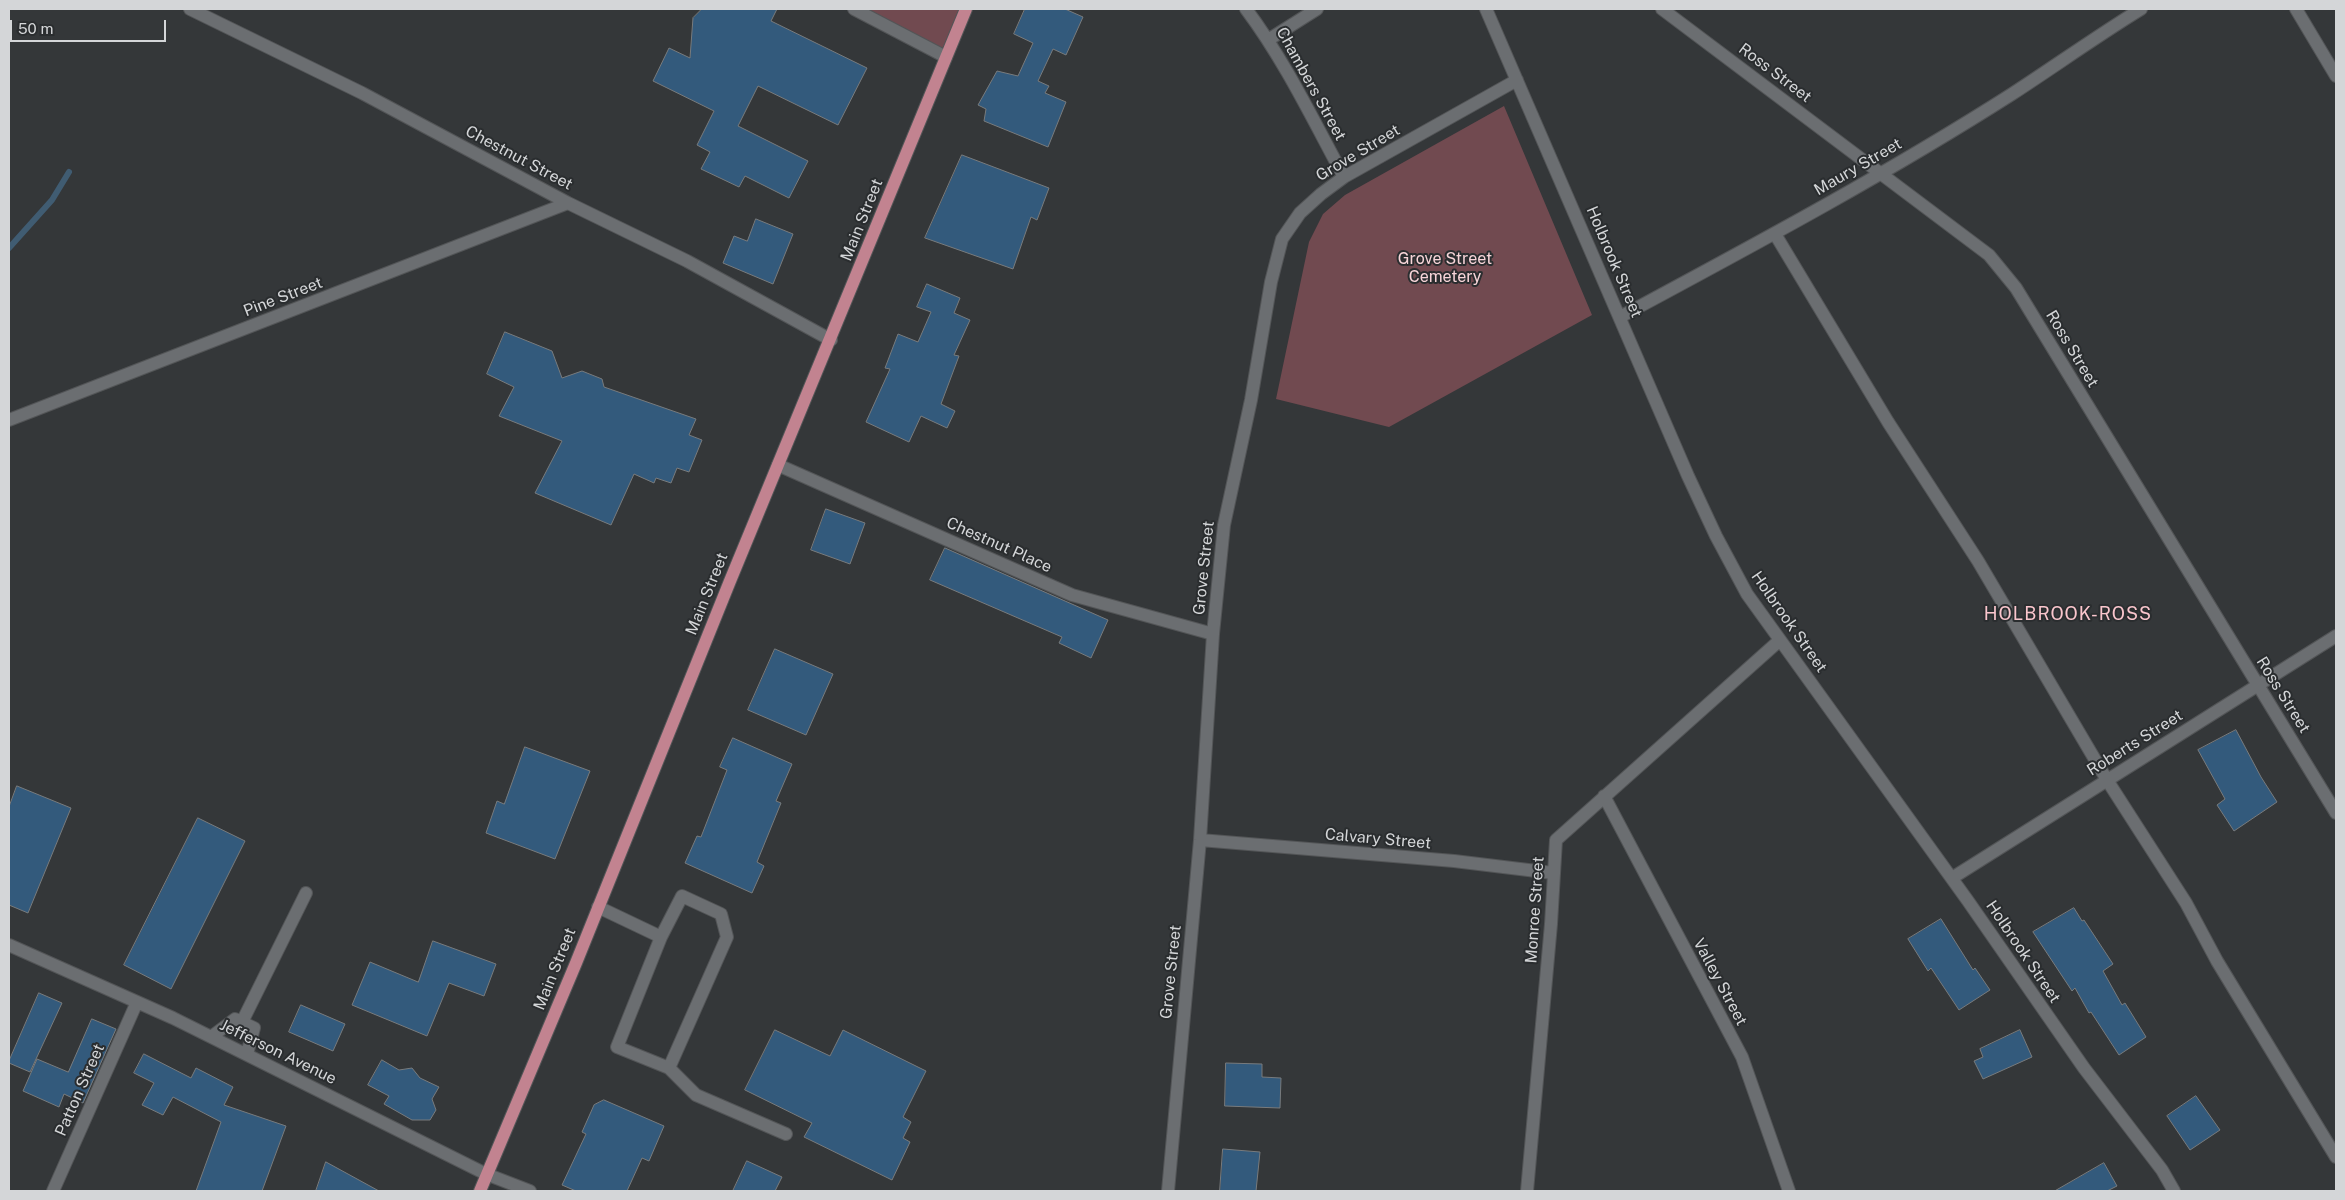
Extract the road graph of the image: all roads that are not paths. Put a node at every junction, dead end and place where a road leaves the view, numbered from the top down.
1 (190, 9) edge
2 (854, 9) edge
3 (966, 9) edge
4 (1246, 9) edge
5 (1317, 9) edge
6 (1486, 9) edge
7 (1662, 9) edge
8 (2141, 9) edge
9 (2296, 9) edge
10 (1268, 40) junction
11 (946, 57) junction
12 (2336, 76) edge
13 (1517, 80) junction
14 (1880, 173) junction
15 (1344, 177) junction
16 (568, 203) junction
17 (1774, 234) junction
18 (1620, 318) junction
19 (830, 340) junction
20 (9, 420) edge
21 (778, 465) junction
22 (1213, 634) junction
23 (2336, 636) edge
24 (1780, 640) junction
25 (2258, 685) junction
26 (2107, 780) junction
27 (1604, 796) junction
28 (2336, 813) edge
29 (1200, 840) junction
30 (1554, 874) junction
31 (1952, 878) junction
32 (306, 893) dead end
33 (598, 907) junction
34 (661, 937) junction
35 (9, 945) edge
36 (137, 1002) junction
37 (242, 1022) junction
38 (212, 1037) junction
39 (246, 1054) junction
40 (669, 1068) junction
41 (786, 1134) dead end
42 (2336, 1157) edge
43 (486, 1174) junction
44 (53, 1191) edge
45 (480, 1191) edge
46 (530, 1191) edge
47 (1168, 1191) edge
48 (1527, 1191) edge
49 (1789, 1191) edge
50 (2174, 1191) edge

1 - 16 street, Chestnut Street
2 - 11 street
3 - 11 main road, Main Street
4 - 10 street, Chambers Street
5 - 10 street
6 - 13 street, Holbrook Street
7 - 14 street, Ross Street
8 - 14 street, Maury Street
9 - 12 street
10 - 15 street, Chambers Street
11 - 19 main road, Main Street
13 - 15 street, Grove Street
13 - 18 street, Holbrook Street
14 - 17 street, Maury Street
14 - 25 street, Ross Street
15 - 22 street, Grove Street
16 - 19 street, Chestnut Street
16 - 20 street, Pine Street
17 - 18 street, Maury Street
17 - 26 street
18 - 24 street, Holbrook Street
19 - 21 main road, Main Street
21 - 22 street, Chestnut Place
21 - 33 main road, Main Street
22 - 29 street, Grove Street
23 - 25 street, Roberts Street
24 - 27 street, Monroe Street
24 - 31 street, Holbrook Street
25 - 26 street, Roberts Street
25 - 28 street, Ross Street
26 - 31 street, Roberts Street
26 - 42 street
27 - 30 street, Monroe Street
27 - 49 street, Valley Street
29 - 30 street, Calvary Street
29 - 47 street, Grove Street
30 - 48 street, Monroe Street
31 - 50 street, Holbrook Street
32 - 37 street
33 - 34 street
33 - 43 main road, Main Street
34 - 40 street
34 - 40 street
35 - 36 street, Jefferson Avenue
36 - 38 street, Jefferson Avenue
36 - 44 street, Patton Street
37 - 38 street
37 - 39 street
38 - 39 street, Jefferson Avenue
39 - 43 street, Jefferson Avenue
40 - 41 street
43 - 45 main road, Main Street
43 - 46 street, Jefferson Avenue

